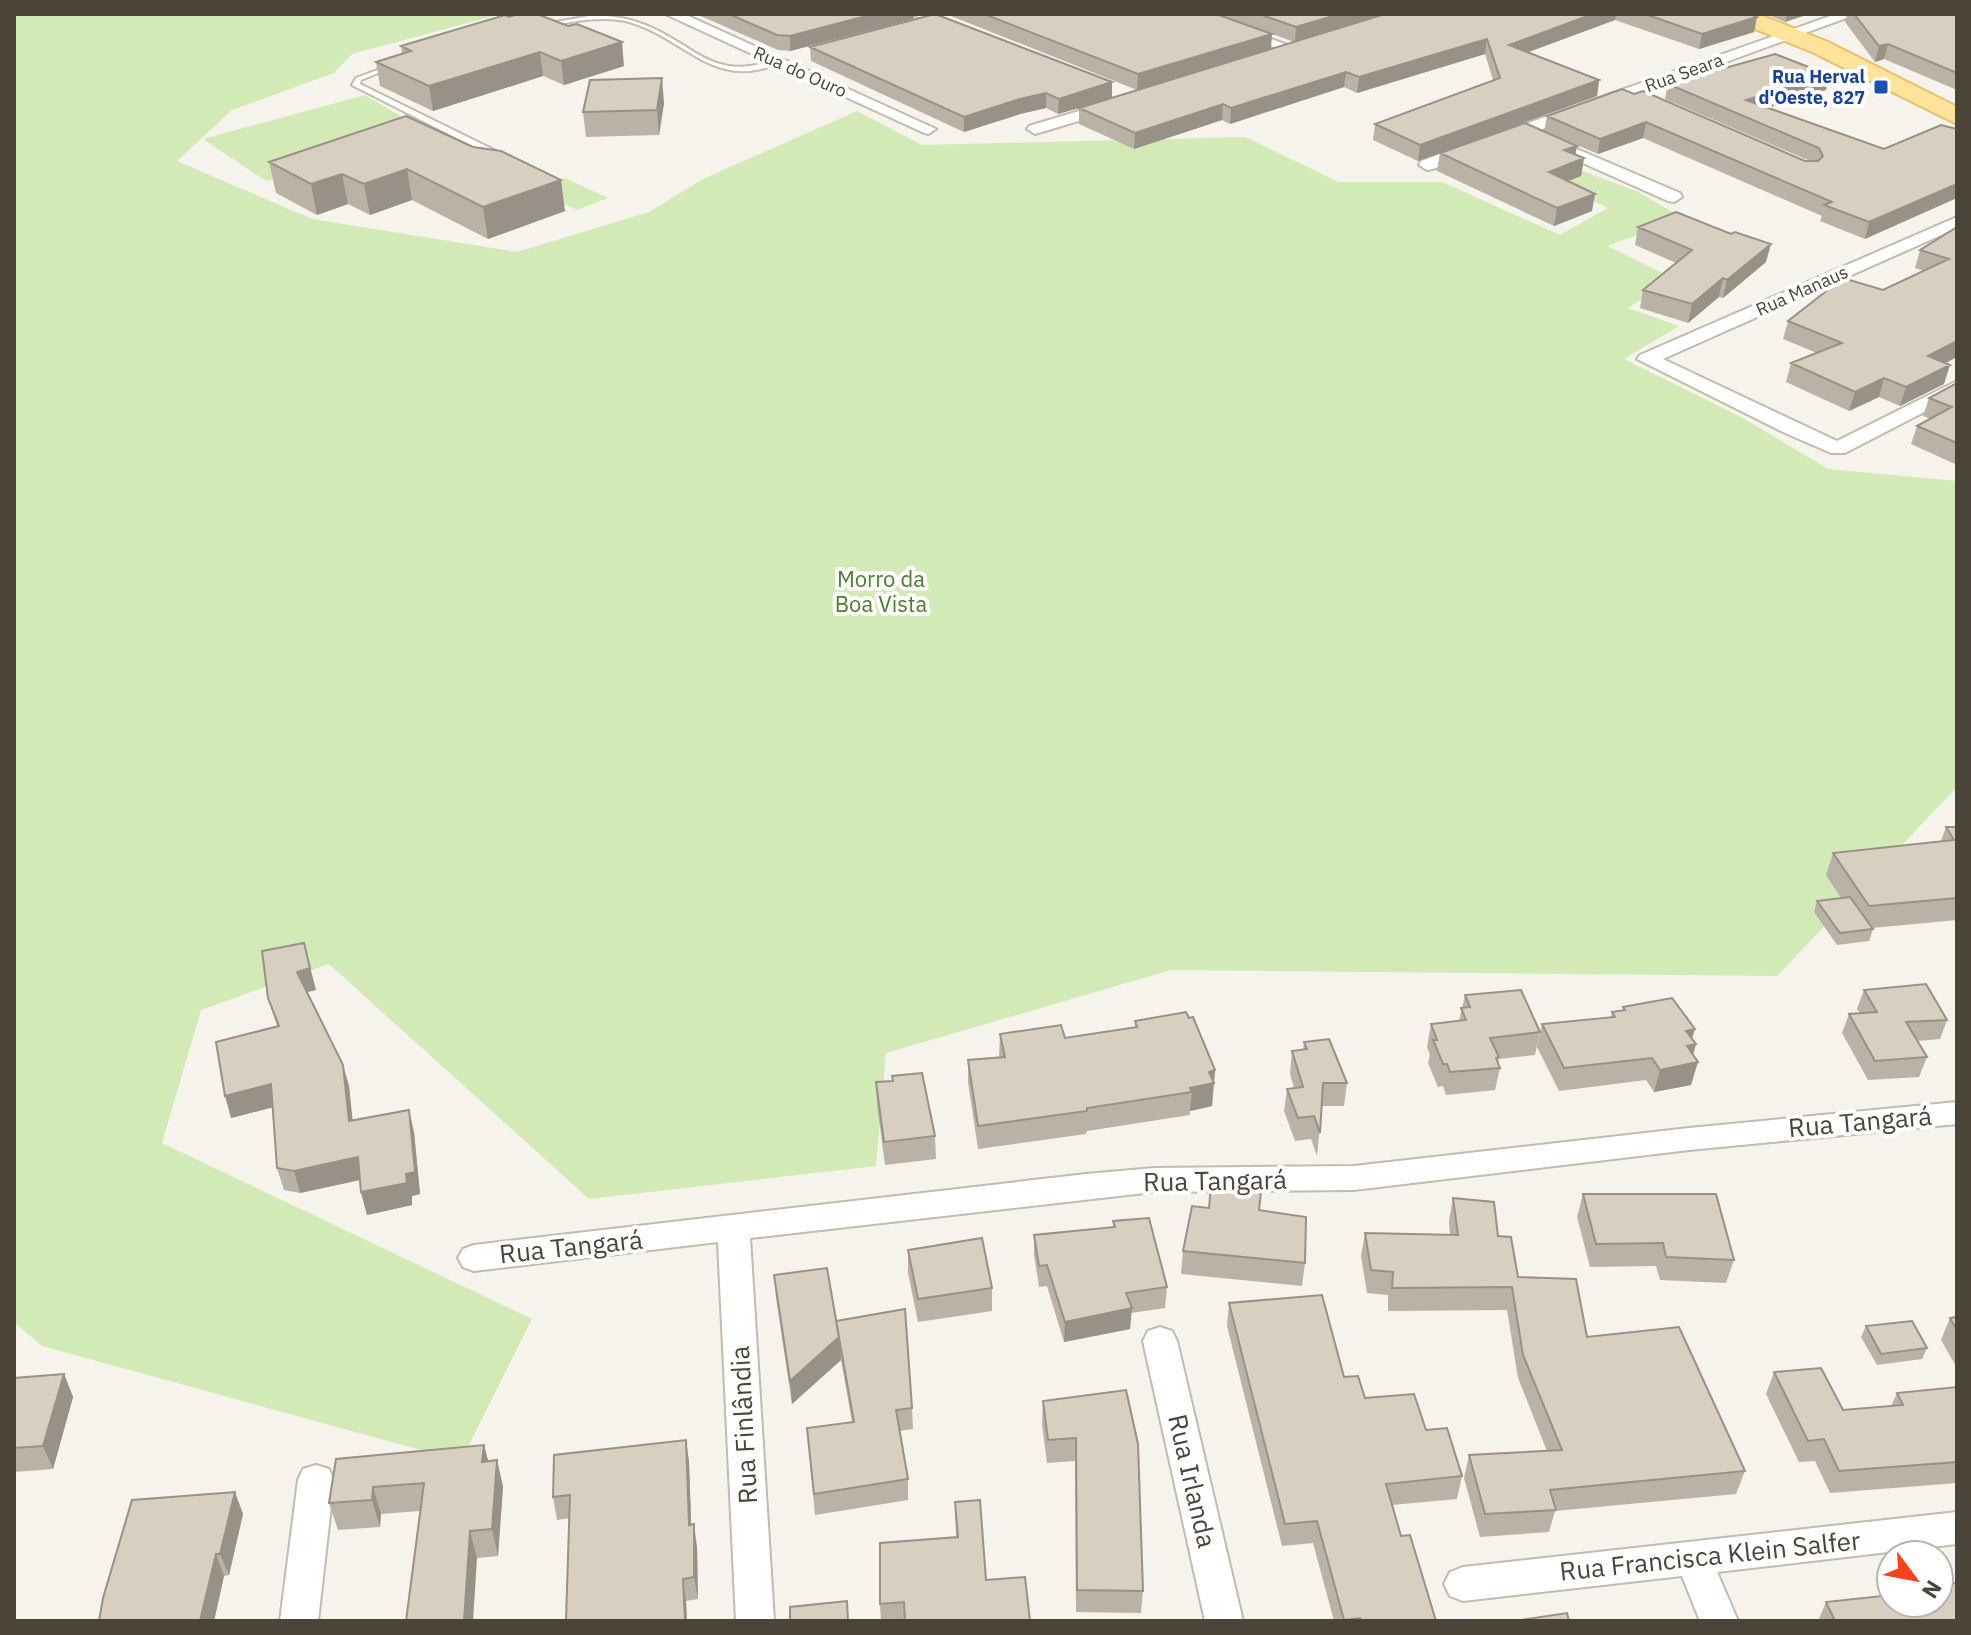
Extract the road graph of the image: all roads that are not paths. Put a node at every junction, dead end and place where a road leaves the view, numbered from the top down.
1 (672, 14) edge
2 (919, 14) edge
3 (960, 14) edge
4 (1191, 14) edge
5 (1738, 14) edge
6 (1850, 14) edge
7 (936, 20) junction
8 (536, 26) edge
9 (907, 28) edge
10 (1792, 35) junction
11 (979, 37) edge
12 (807, 54) edge
13 (1266, 59) edge
14 (779, 62) junction
15 (400, 63) edge
16 (1629, 93) junction
17 (1117, 94) edge
18 (1657, 105) edge
19 (1957, 117) edge
20 (928, 129) dead end
21 (1035, 129) dead end
22 (1522, 131) junction
23 (505, 159) edge
24 (1427, 165) dead end
25 (1674, 197) dead end
26 (1957, 222) edge
27 (1957, 387) edge
28 (1957, 1113) edge
29 (733, 1229) junction
30 (474, 1258) dead end
31 (1160, 1341) dead end
32 (316, 1480) dead end
33 (1957, 1528) edge
34 (1693, 1558) junction
35 (1463, 1584) dead end
36 (299, 1621) edge
37 (755, 1621) edge
38 (1224, 1621) edge
39 (1719, 1621) edge

1 - 14 street, Rua do Ouro
2 - 7 street
3 - 7 street
4 - 13 street
5 - 10 main road
6 - 10 street, Rua Seara
7 - 9 street
7 - 11 street
8 - 14 lane
10 - 16 street, Rua Seara
10 - 19 main road
12 - 14 street
14 - 20 street, Rua do Ouro
15 - 23 lane
16 - 18 street
16 - 22 street, Rua Seara
17 - 21 street
22 - 24 street, Rua Seara
22 - 25 street
26 - 27 street, Rua Manaus
28 - 29 street, Rua Tangará
29 - 30 street, Rua Tangará
29 - 37 street, Rua Finlândia
31 - 38 street, Rua Irlanda
32 - 36 street
33 - 34 street, Rua Francisca Klein Salfer
34 - 35 street, Rua Francisca Klein Salfer
34 - 39 street

